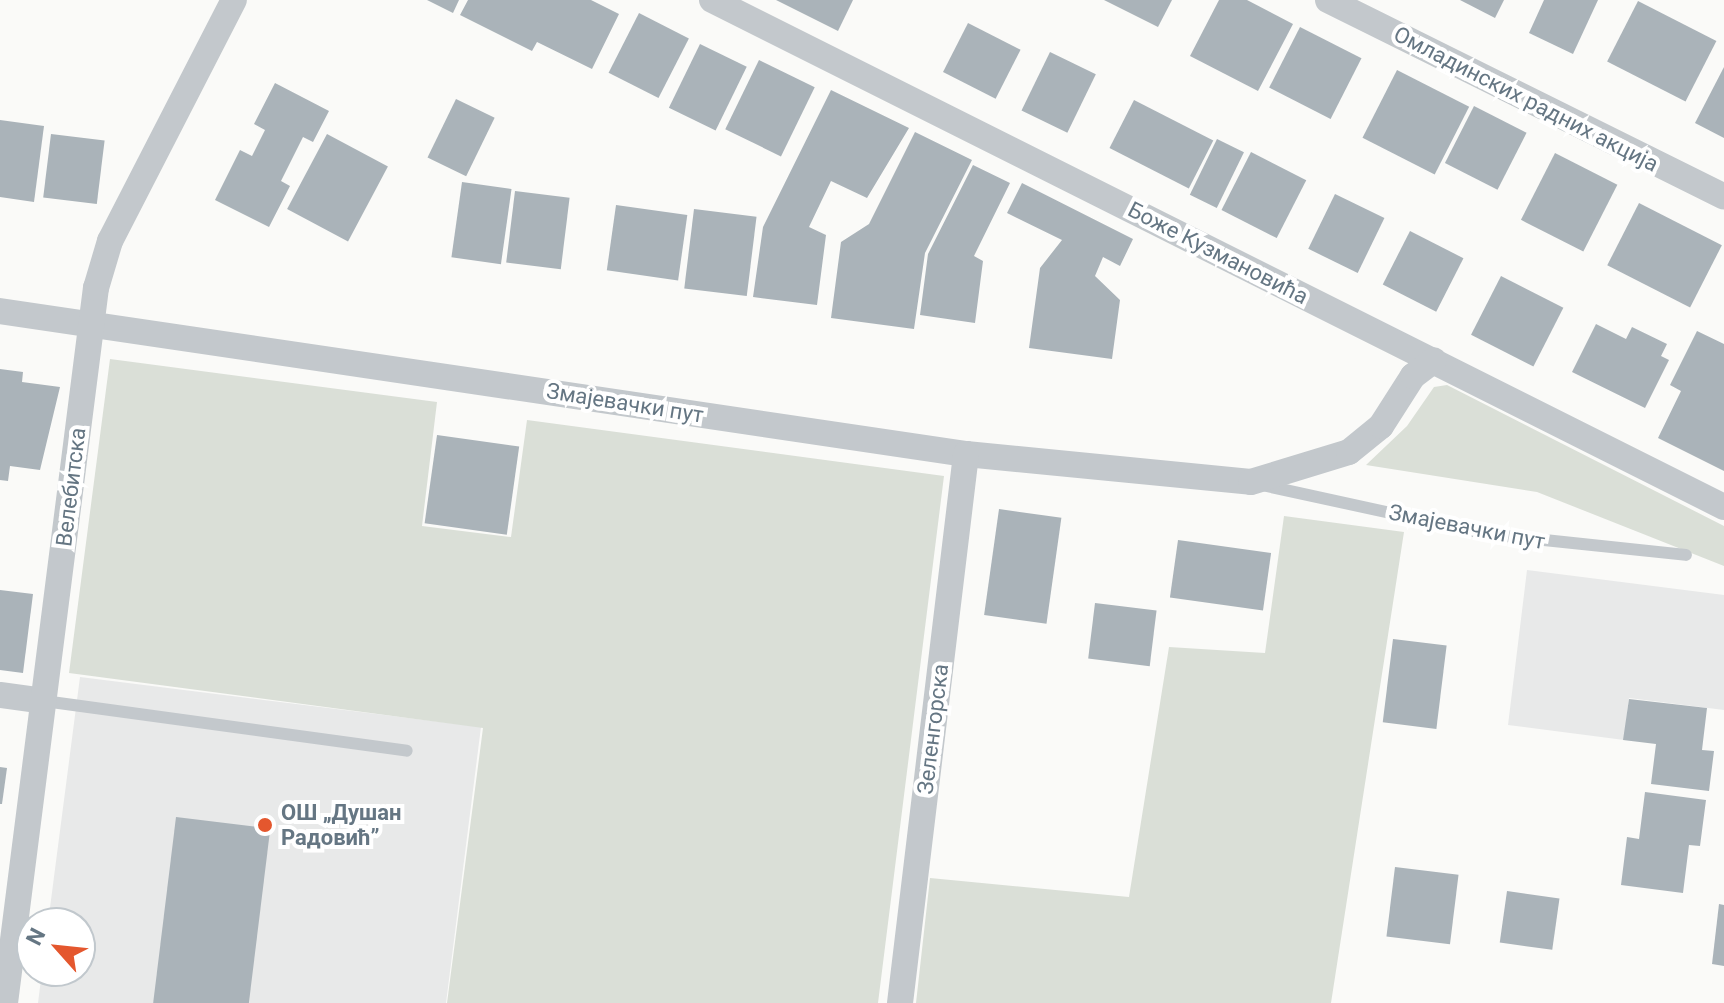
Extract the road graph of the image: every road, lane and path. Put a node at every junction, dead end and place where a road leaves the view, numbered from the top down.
1 (234, 0) edge
2 (712, 0) edge
3 (1328, 0) edge
4 (1724, 197) edge
5 (0, 311) edge
6 (92, 323) junction
7 (1434, 360) junction
8 (966, 454) junction
9 (1251, 482) junction
10 (1724, 507) edge
11 (1686, 555) dead end
12 (0, 695) edge
13 (44, 701) junction
14 (407, 751) dead end
15 (9, 909) edge
16 (5, 1003) edge
17 (900, 1003) edge

1 - 6 street, Велебитска
2 - 7 street, Боже Кузмановића
3 - 4 street, Омладинских радних акција
5 - 6 street, Змајевачки пут
6 - 8 street, Змајевачки пут
6 - 13 street, Велебитска
7 - 9 street, Змајевачки пут
7 - 10 street, Боже Кузмановића
8 - 9 street, Змајевачки пут
8 - 17 street, Зеленгорска
9 - 11 lane, Змајевачки пут
12 - 13 street
13 - 14 lane
13 - 15 street, Велебитска
15 - 16 street, Велебитска

